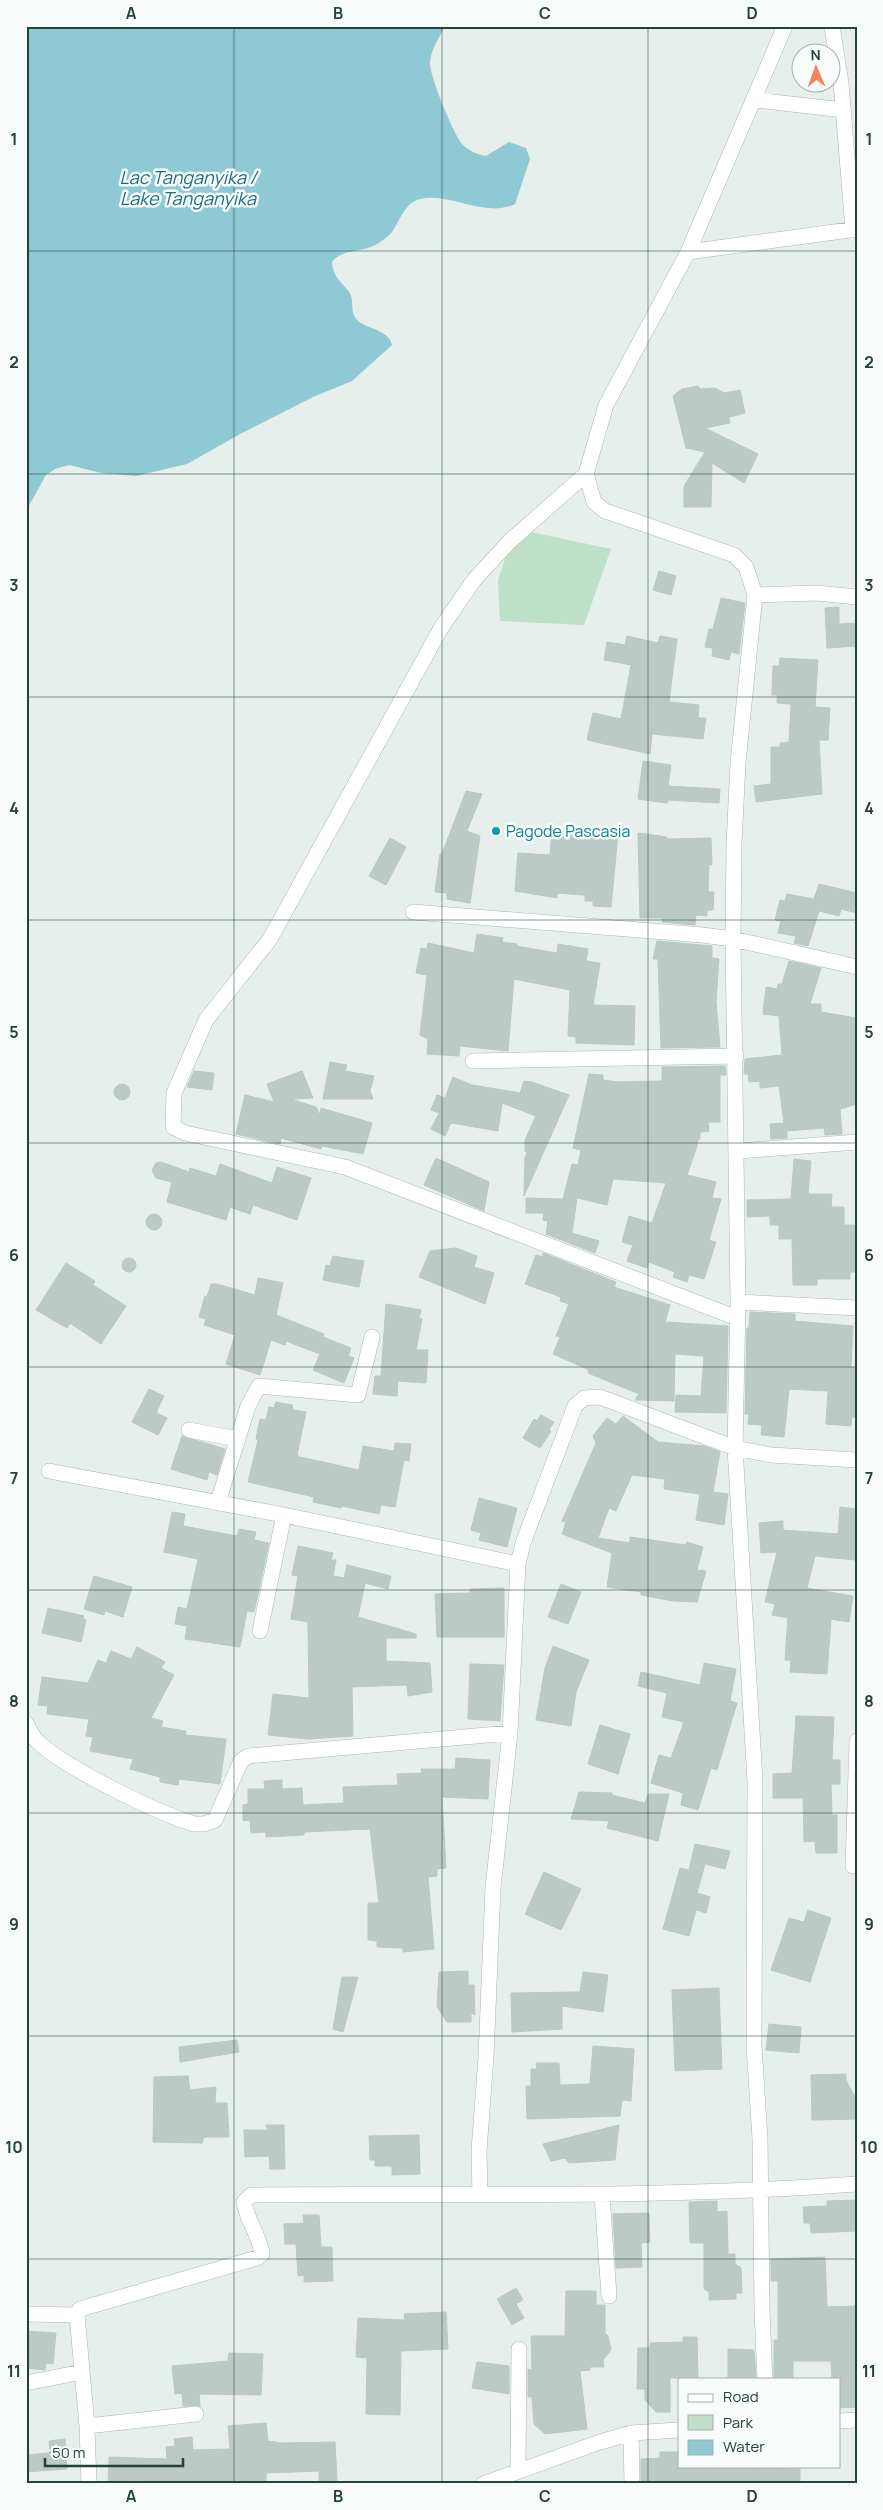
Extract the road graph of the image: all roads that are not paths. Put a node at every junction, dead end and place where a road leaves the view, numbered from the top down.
1 (785, 26) edge
2 (832, 26) edge
3 (755, 100) junction
4 (844, 110) junction
5 (855, 230) edge
6 (688, 252) junction
7 (586, 474) junction
8 (755, 595) junction
9 (857, 597) edge
10 (412, 912) dead end
11 (733, 939) junction
12 (857, 967) edge
13 (736, 1056) junction
14 (473, 1060) dead end
15 (857, 1142) edge
16 (738, 1151) junction
17 (738, 1302) junction
18 (857, 1308) edge
19 (737, 1318) junction
20 (372, 1337) dead end
21 (189, 1430) dead end
22 (238, 1439) junction
23 (735, 1448) junction
24 (857, 1460) edge
25 (49, 1471) dead end
26 (218, 1502) junction
27 (284, 1515) junction
28 (518, 1564) junction
29 (260, 1631) dead end
30 (26, 1723) edge
31 (510, 1734) junction
32 (857, 1741) edge
33 (853, 1866) dead end
34 (857, 2184) edge
35 (760, 2191) junction
36 (480, 2194) junction
37 (602, 2195) junction
38 (609, 2296) dead end
39 (26, 2314) edge
40 (77, 2315) junction
41 (519, 2349) dead end
42 (82, 2372) junction
43 (764, 2378) edge
44 (26, 2383) edge
45 (196, 2414) dead end
46 (857, 2420) edge
47 (840, 2421) edge
48 (87, 2426) junction
49 (678, 2430) edge
50 (631, 2433) junction
51 (518, 2470) junction
52 (89, 2484) edge
53 (483, 2484) edge
54 (632, 2484) edge

1 - 3 street
2 - 4 street
3 - 4 street
3 - 6 street
4 - 5 street
5 - 6 street
6 - 7 street
7 - 8 street
7 - 19 street
8 - 9 street
8 - 11 street
10 - 11 street
11 - 12 street
11 - 13 street
13 - 14 street
13 - 16 street
15 - 16 street
16 - 17 street
17 - 18 street
17 - 19 street
19 - 23 street
20 - 22 street
21 - 22 street
22 - 26 street
23 - 24 street
23 - 28 street
23 - 35 street
25 - 26 street
26 - 27 street
27 - 28 street
27 - 29 street
28 - 31 street
30 - 31 street
31 - 36 street
32 - 33 street
34 - 35 street
35 - 37 street
35 - 43 street
36 - 37 street
36 - 40 street
37 - 38 street
39 - 40 street
40 - 42 street
41 - 51 street
42 - 44 street
42 - 48 street
45 - 48 street
46 - 47 street
48 - 52 street
49 - 50 street
50 - 51 street
50 - 54 street
51 - 53 street

